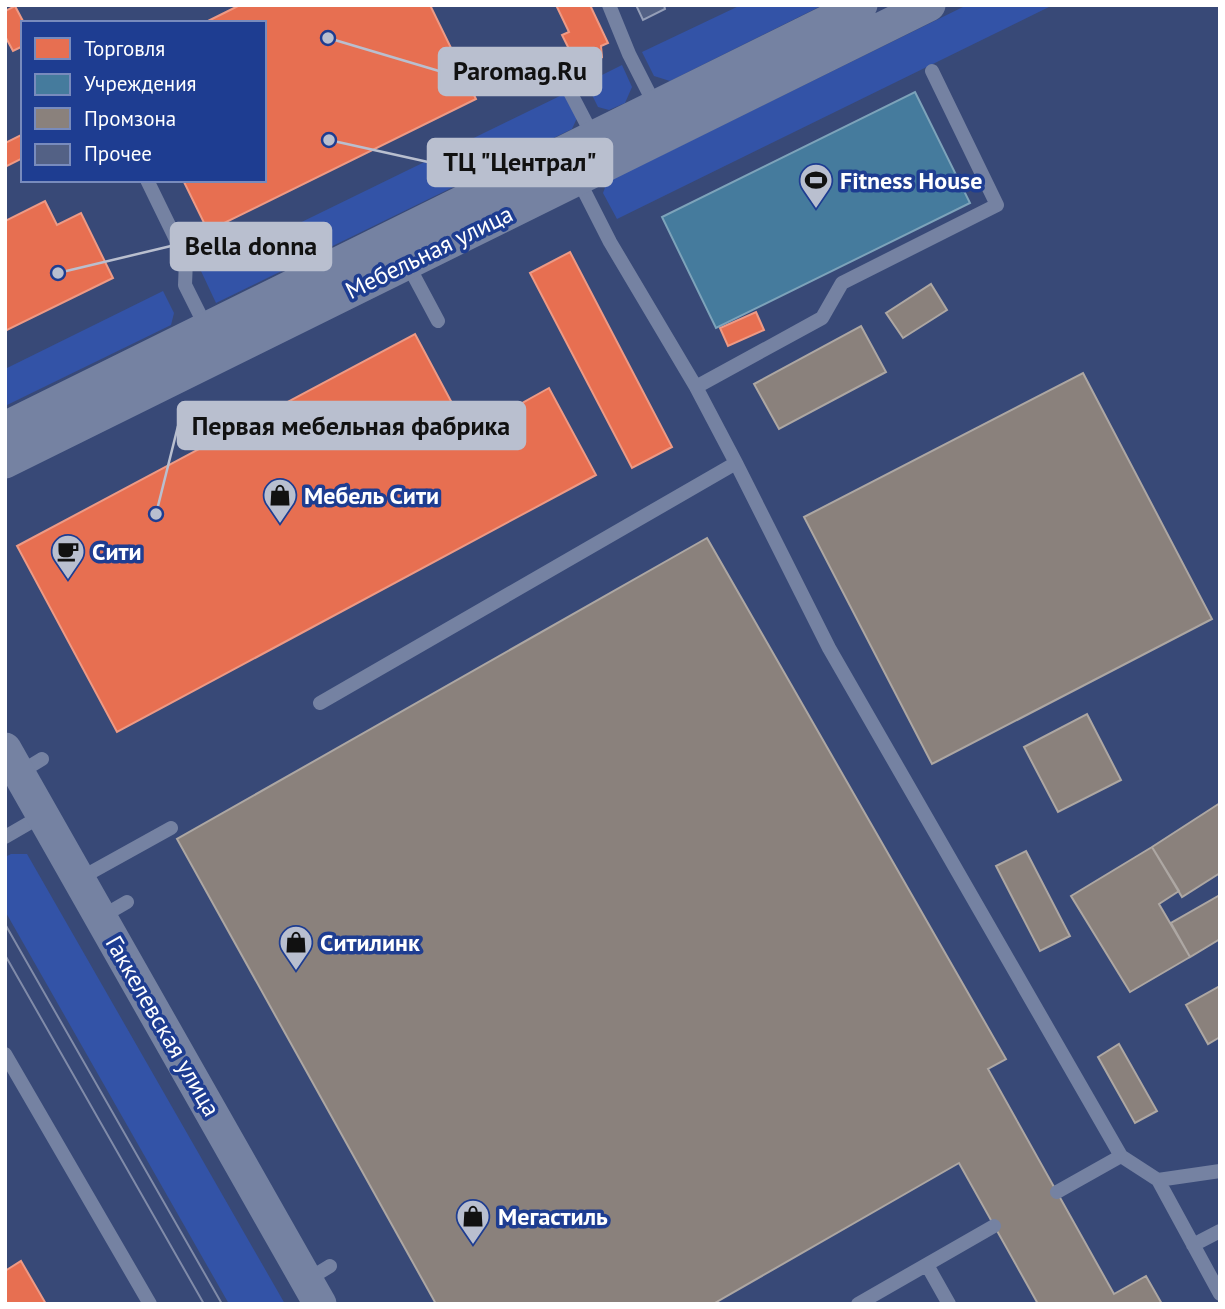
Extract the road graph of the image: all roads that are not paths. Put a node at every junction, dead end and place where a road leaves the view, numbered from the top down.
1 (609, 5) edge
2 (929, 5) edge
3 (878, 15) edge
4 (558, 69) dead end
5 (932, 71) dead end
6 (662, 120) junction
7 (600, 151) junction
8 (570, 166) junction
9 (148, 182) edge
10 (407, 263) junction
11 (438, 321) dead end
12 (213, 342) junction
13 (696, 387) junction
14 (5, 428) edge
15 (5, 462) edge
16 (737, 463) junction
17 (320, 703) dead end
18 (22, 760) edge
19 (43, 815) junction
20 (171, 828) dead end
21 (5, 837) edge
22 (79, 879) junction
23 (5, 1054) edge
24 (1121, 1156) junction
25 (1220, 1171) edge
26 (1158, 1181) junction
27 (1057, 1192) dead end
28 (995, 1226) dead end
29 (1220, 1231) edge
30 (1193, 1245) junction
31 (927, 1265) junction
32 (319, 1283) edge
33 (1220, 1294) edge
34 (150, 1304) edge
35 (858, 1304) edge
36 (949, 1304) edge

1 - 6 lane
2 - 3 street, Мебельная улица
3 - 6 street, Мебельная улица
4 - 7 lane
5 - 13 lane
6 - 7 street, Мебельная улица
7 - 8 street, Мебельная улица
8 - 10 street, Мебельная улица
8 - 12 street, Мебельная улица
8 - 13 lane
9 - 12 lane
10 - 11 lane
10 - 12 street, Мебельная улица
12 - 14 street, Мебельная улица
12 - 15 street, Мебельная улица
13 - 16 lane
16 - 17 lane
16 - 24 lane
18 - 19 street, Гаккелевская улица
19 - 21 lane
19 - 22 street, Гаккелевская улица
20 - 22 lane
22 - 32 street, Гаккелевская улица
23 - 34 lane
24 - 26 lane
24 - 27 lane
25 - 26 lane
26 - 30 lane
28 - 31 lane
29 - 30 lane
30 - 33 lane
31 - 35 lane
31 - 36 lane

